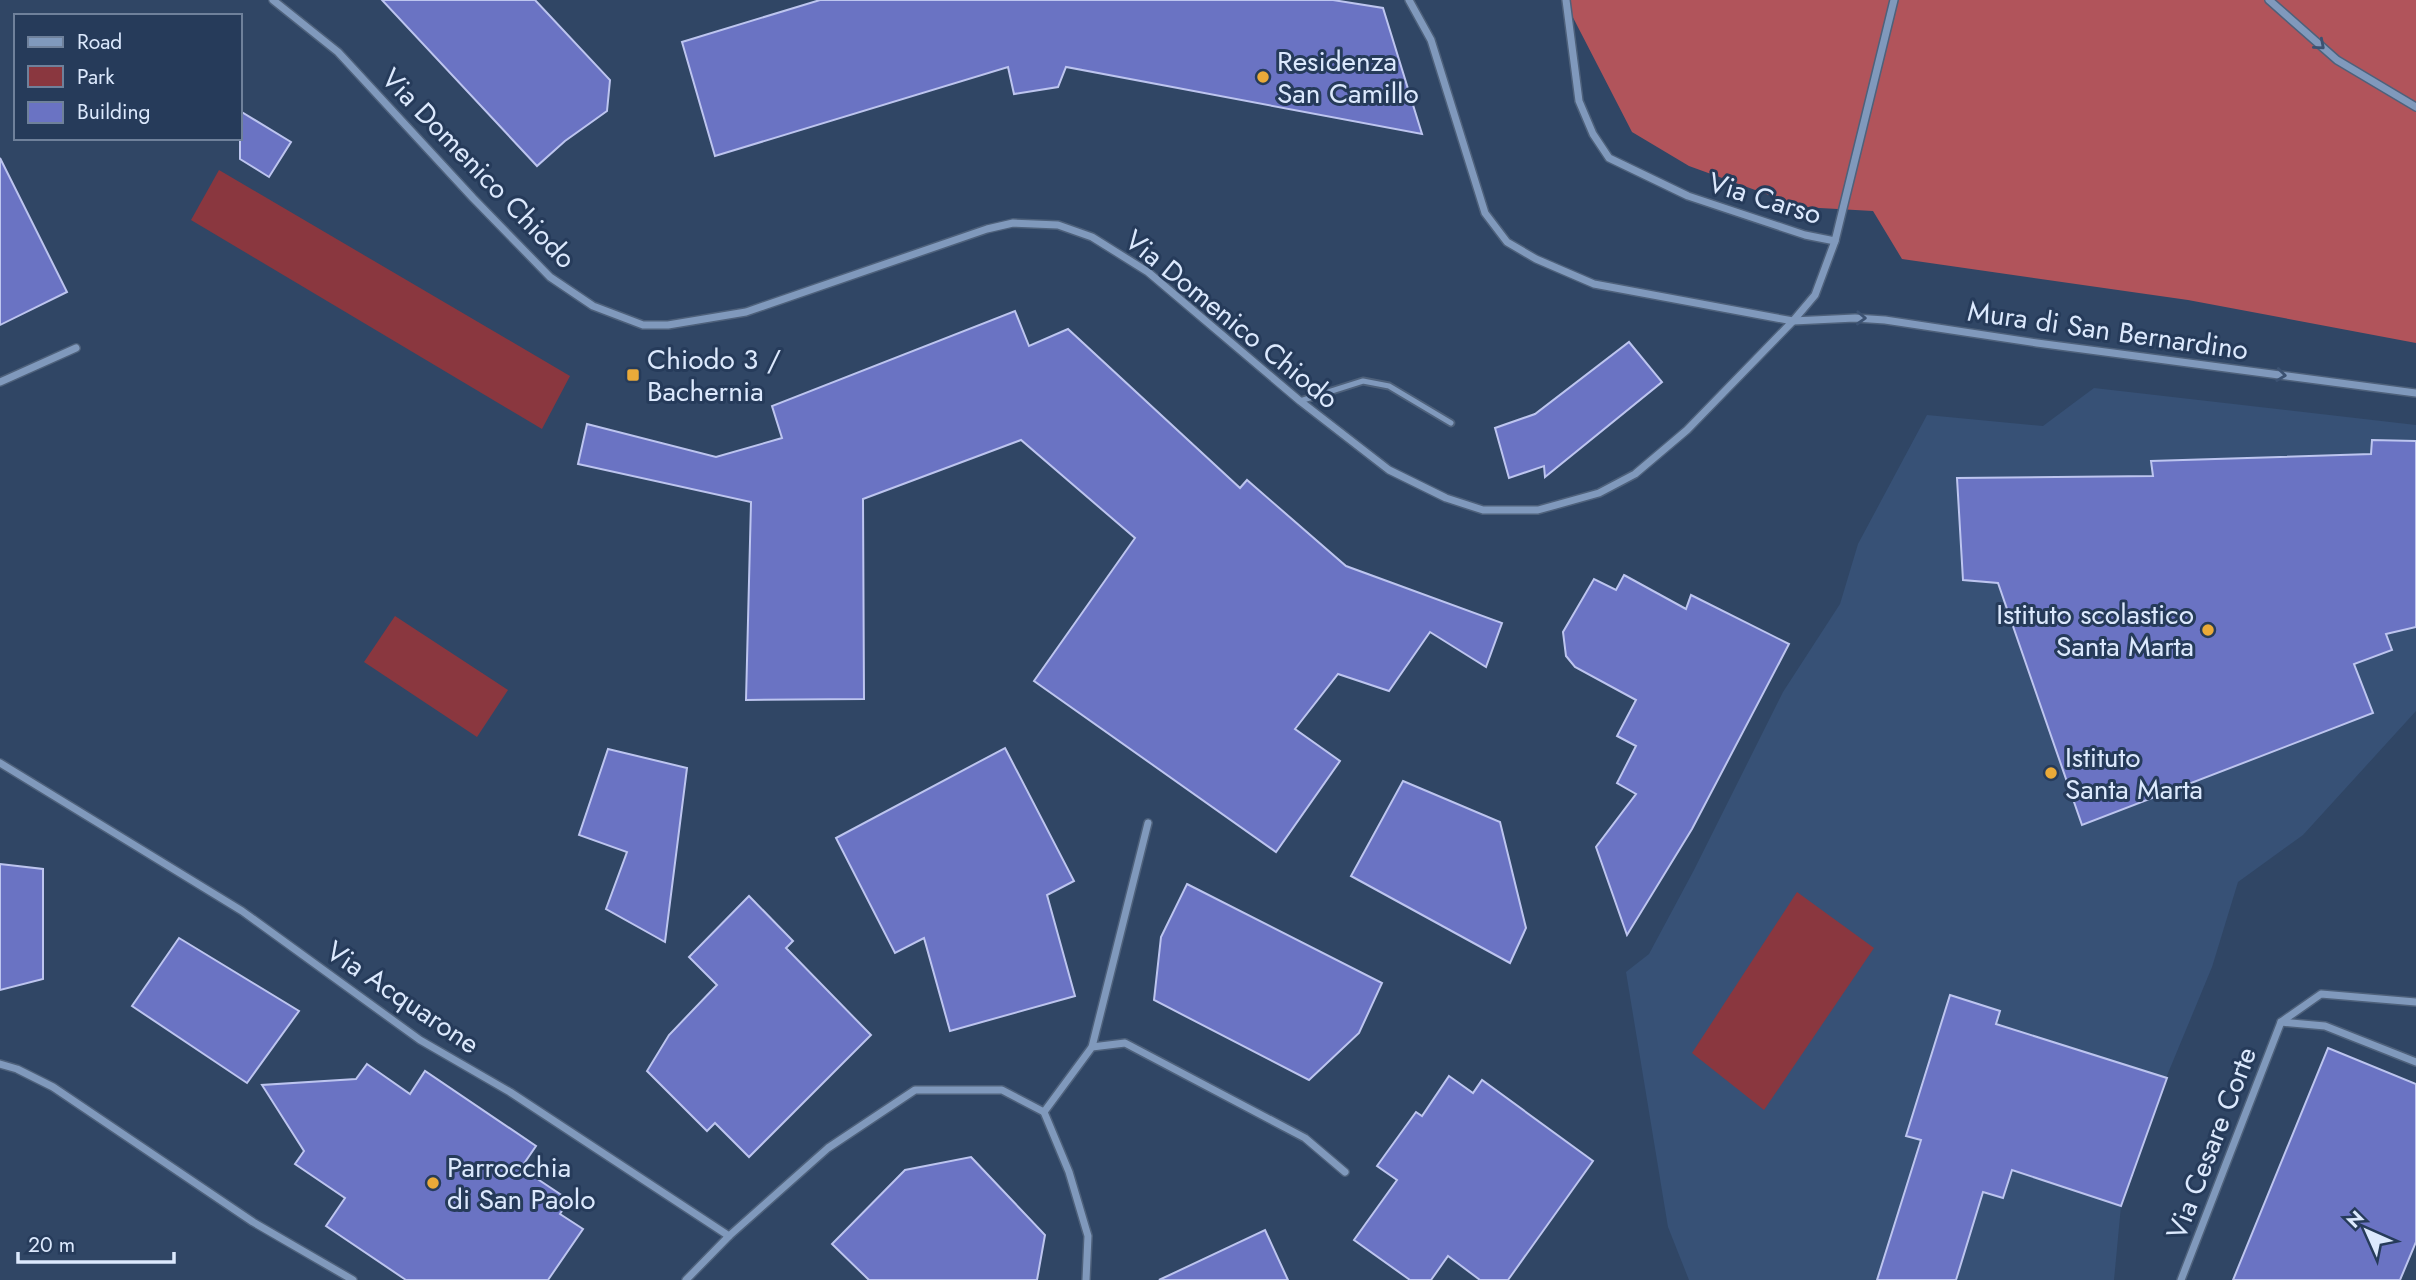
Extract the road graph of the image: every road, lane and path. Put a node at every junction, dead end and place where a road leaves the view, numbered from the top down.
1 (273, 0) edge
2 (1409, 0) edge
3 (1566, 0) edge
4 (1894, 0) edge
5 (2269, 0) edge
6 (2416, 107) edge
7 (1835, 241) junction
8 (1793, 321) junction
9 (76, 348) dead end
10 (0, 382) edge
11 (2416, 393) edge
12 (1300, 401) junction
13 (1451, 423) dead end
14 (0, 762) edge
15 (1148, 823) dead end
16 (2416, 1002) edge
17 (2281, 1022) junction
18 (1092, 1047) junction
19 (2416, 1062) edge
20 (0, 1064) edge
21 (1044, 1112) junction
22 (1345, 1172) dead end
23 (729, 1236) junction
24 (353, 1280) edge
25 (685, 1280) edge
26 (1087, 1280) edge
27 (2182, 1280) edge

1 - 12 street, Via Domenico Chiodo
2 - 8 street, Mura di San Bernardino
3 - 7 street, Via Carso
4 - 7 street, Via Carso
5 -> 6 street
7 - 8 street, Via Domenico Chiodo
8 -> 11 street, Mura di San Bernardino
8 - 12 street, Via Domenico Chiodo
9 - 10 street
12 - 13 lane
14 - 23 street, Via Acquarone
15 - 18 street
16 - 17 street, Via Cesare Corte
17 - 19 street, Via Cesare Corte
17 - 27 street, Via Cesare Corte
18 - 21 street
18 - 22 street
20 - 24 street
21 - 23 street
21 - 26 street
23 - 25 street

